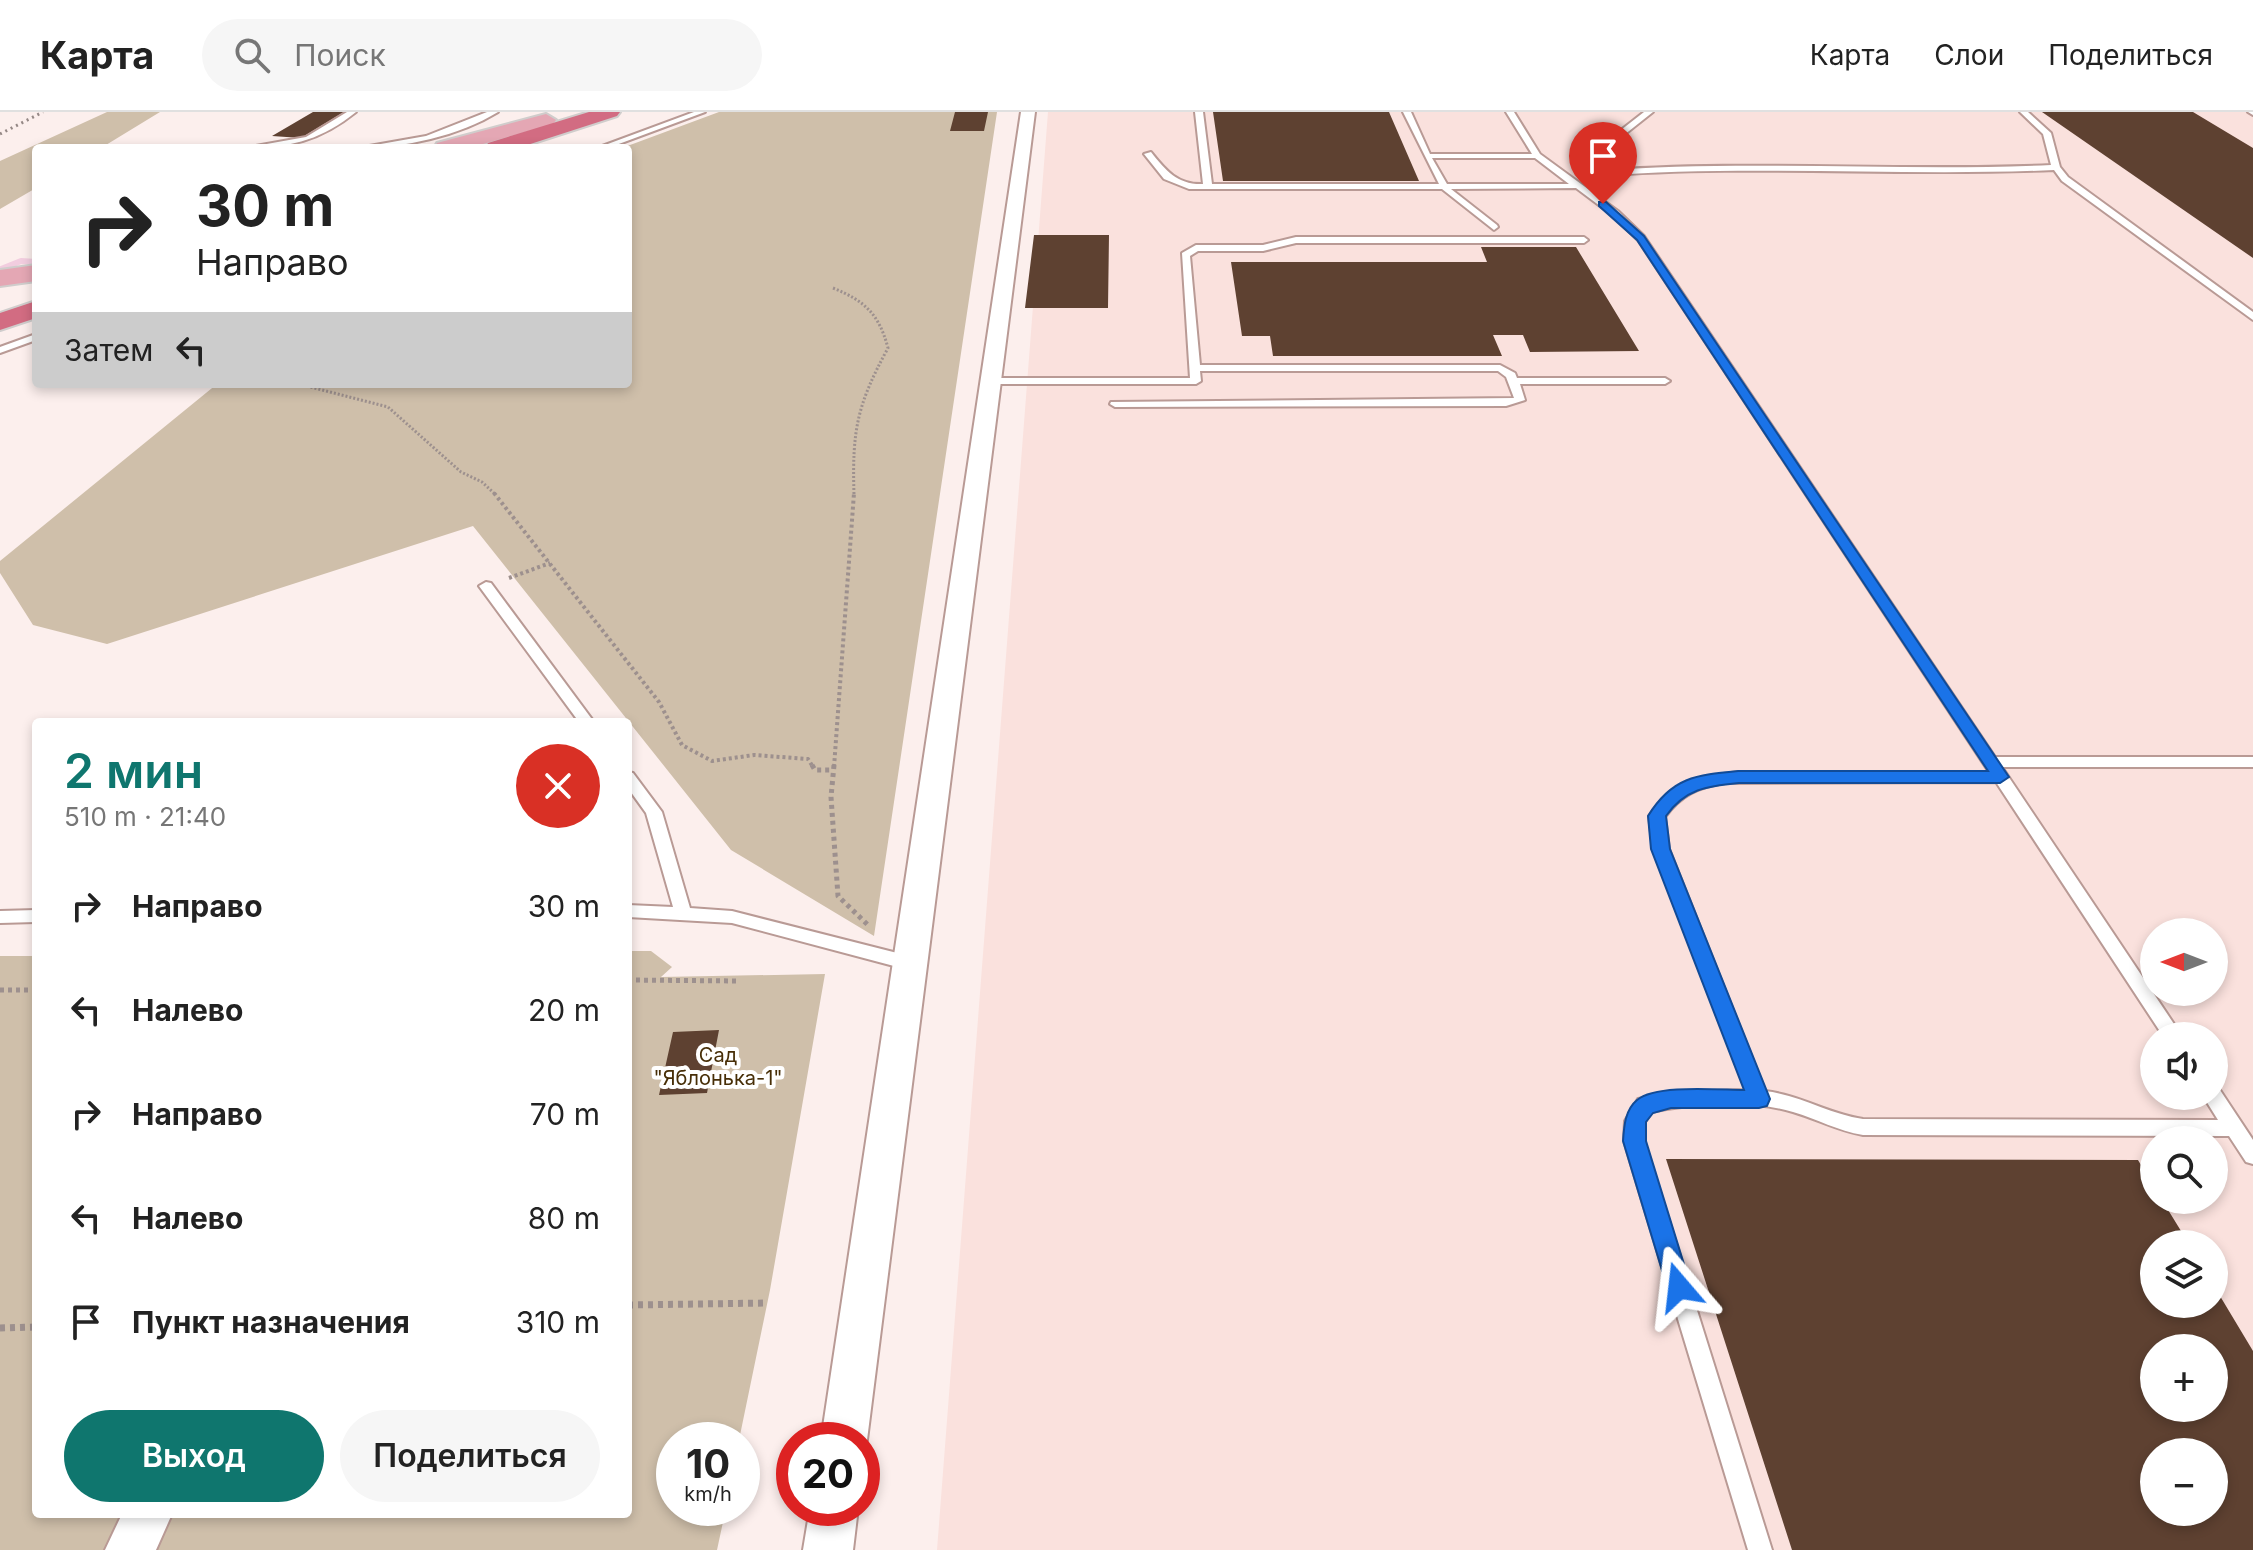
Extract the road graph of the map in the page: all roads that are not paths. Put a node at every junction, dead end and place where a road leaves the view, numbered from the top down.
1 (352, 112) edge
2 (494, 112) edge
3 (572, 112) edge
4 (610, 112) edge
5 (701, 112) edge
6 (1028, 112) edge
7 (1199, 112) edge
8 (1407, 112) edge
9 (1510, 112) edge
10 (1649, 112) edge
11 (2024, 112) edge
12 (546, 120) junction
13 (438, 142) edge
14 (275, 144) edge
15 (413, 144) edge
16 (474, 144) edge
17 (509, 144) edge
18 (612, 144) edge
19 (1148, 154) dead end
20 (1427, 156) junction
21 (1537, 156) junction
22 (2056, 167) junction
23 (1593, 174) junction
24 (1578, 186) junction
25 (1208, 188) junction
26 (1446, 189) junction
27 (1603, 204) junction
28 (1494, 227) dead end
29 (1584, 240) dead end
30 (32, 274) edge
31 (0, 278) edge
32 (32, 296) edge
33 (0, 308) edge
34 (32, 310) edge
35 (32, 317) edge
36 (2253, 317) edge
37 (0, 322) edge
38 (0, 329) edge
39 (32, 338) edge
40 (0, 350) edge
41 (1195, 375) junction
42 (990, 381) junction
43 (1513, 381) junction
44 (1665, 381) dead end
45 (1115, 404) dead end
46 (1198, 404) junction
47 (486, 586) road end
48 (584, 718) edge
49 (1990, 762) junction
50 (2253, 762) edge
51 (2000, 777) junction
52 (632, 782) edge
53 (632, 911) edge
54 (683, 913) junction
55 (32, 916) edge
56 (0, 917) edge
57 (909, 963) junction
58 (2164, 1022) edge
59 (1759, 1099) junction
60 (2222, 1110) edge
61 (2234, 1128) junction
62 (2253, 1156) edge
63 (846, 1422) edge
64 (146, 1518) edge
65 (831, 1526) edge
66 (130, 1550) edge
67 (828, 1550) edge
68 (1760, 1550) edge

1 - 14 lane
2 - 13 lane
3 - 12 highway
4 - 17 highway
5 - 18 lane
6 - 42 street
7 - 25 lane
8 - 20 lane
9 - 21 lane
10 - 23 lane
11 - 22 lane
12 - 13 main road
12 - 16 highway
13 - 15 lane
19 - 25 lane
20 - 21 lane
20 - 26 lane
21 - 24 lane
22 - 23 lane
22 - 36 lane
23 - 27 lane
24 - 26 lane
24 - 27 lane
25 - 26 lane
26 - 28 lane
27 - 49 lane
29 - 41 lane
30 - 31 main road
32 - 33 highway
34 - 37 highway
35 - 38 main road
39 - 40 lane
41 - 42 lane
41 - 43 lane
41 - 46 lane
42 - 57 street
43 - 44 lane
43 - 46 lane
45 - 46 lane
47 - 48 lane
49 - 50 lane
49 - 51 lane
51 - 58 lane
51 - 59 lane
52 - 54 lane
53 - 54 lane
54 - 57 lane
55 - 56 lane
57 - 63 street
59 - 61 lane
59 - 68 lane
60 - 61 lane
61 - 62 lane
64 - 66 street
65 - 67 street

